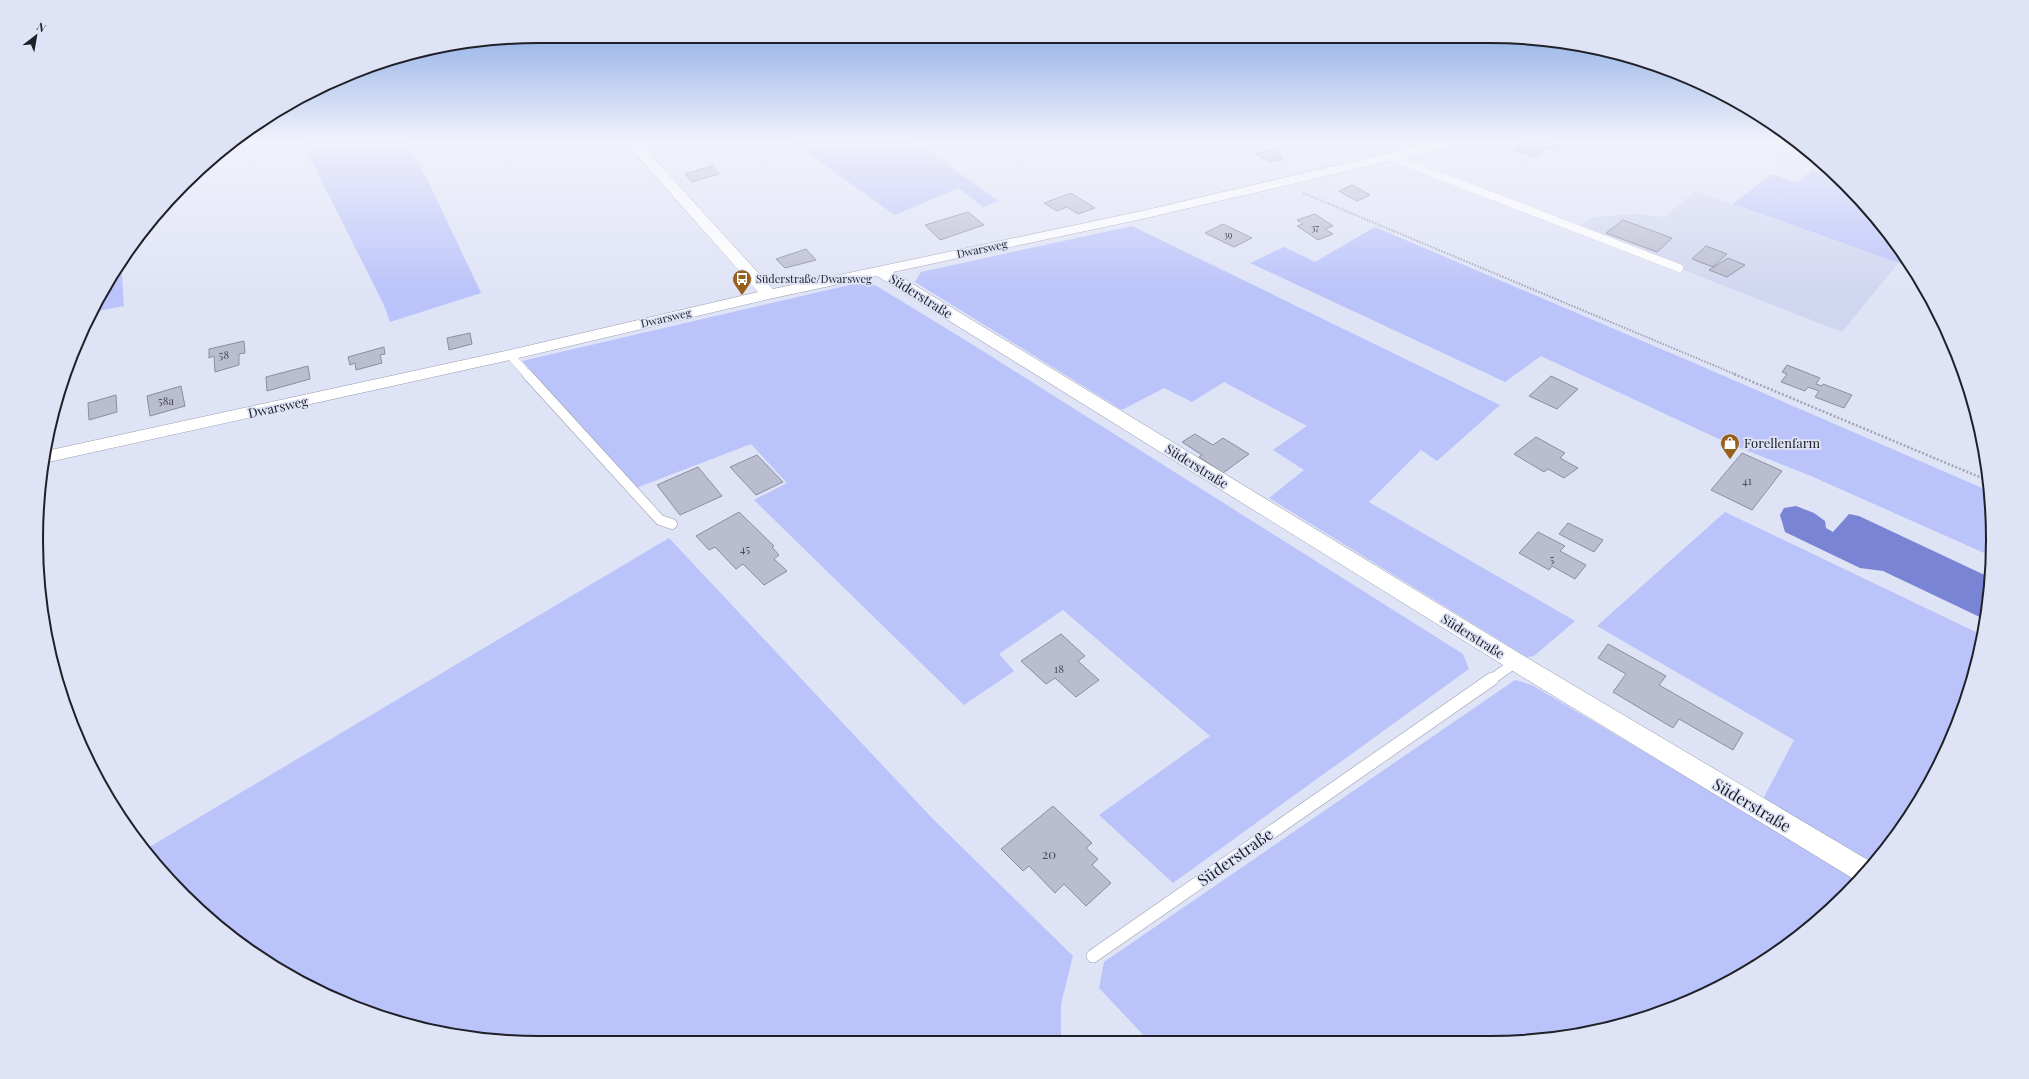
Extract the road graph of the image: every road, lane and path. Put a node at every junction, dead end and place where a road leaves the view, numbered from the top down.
1 (677, 192) edge
2 (1239, 192) edge
3 (1300, 192) edge
4 (1483, 192) edge
5 (1679, 268) dead end
6 (878, 270) junction
7 (769, 294) junction
8 (510, 355) junction
9 (51, 456) edge
10 (1982, 478) edge
11 (672, 524) dead end
12 (1516, 662) junction
13 (1861, 870) edge
14 (1093, 956) dead end

1 - 7 street
2 - 6 street, Dwarsweg
3 - 10 path
4 - 5 lane
6 - 7 street, Dwarsweg
6 - 12 street, Süderstraße
7 - 8 street, Dwarsweg
8 - 9 street, Dwarsweg
8 - 11 lane
12 - 13 street, Süderstraße
12 - 14 lane, Süderstraße

